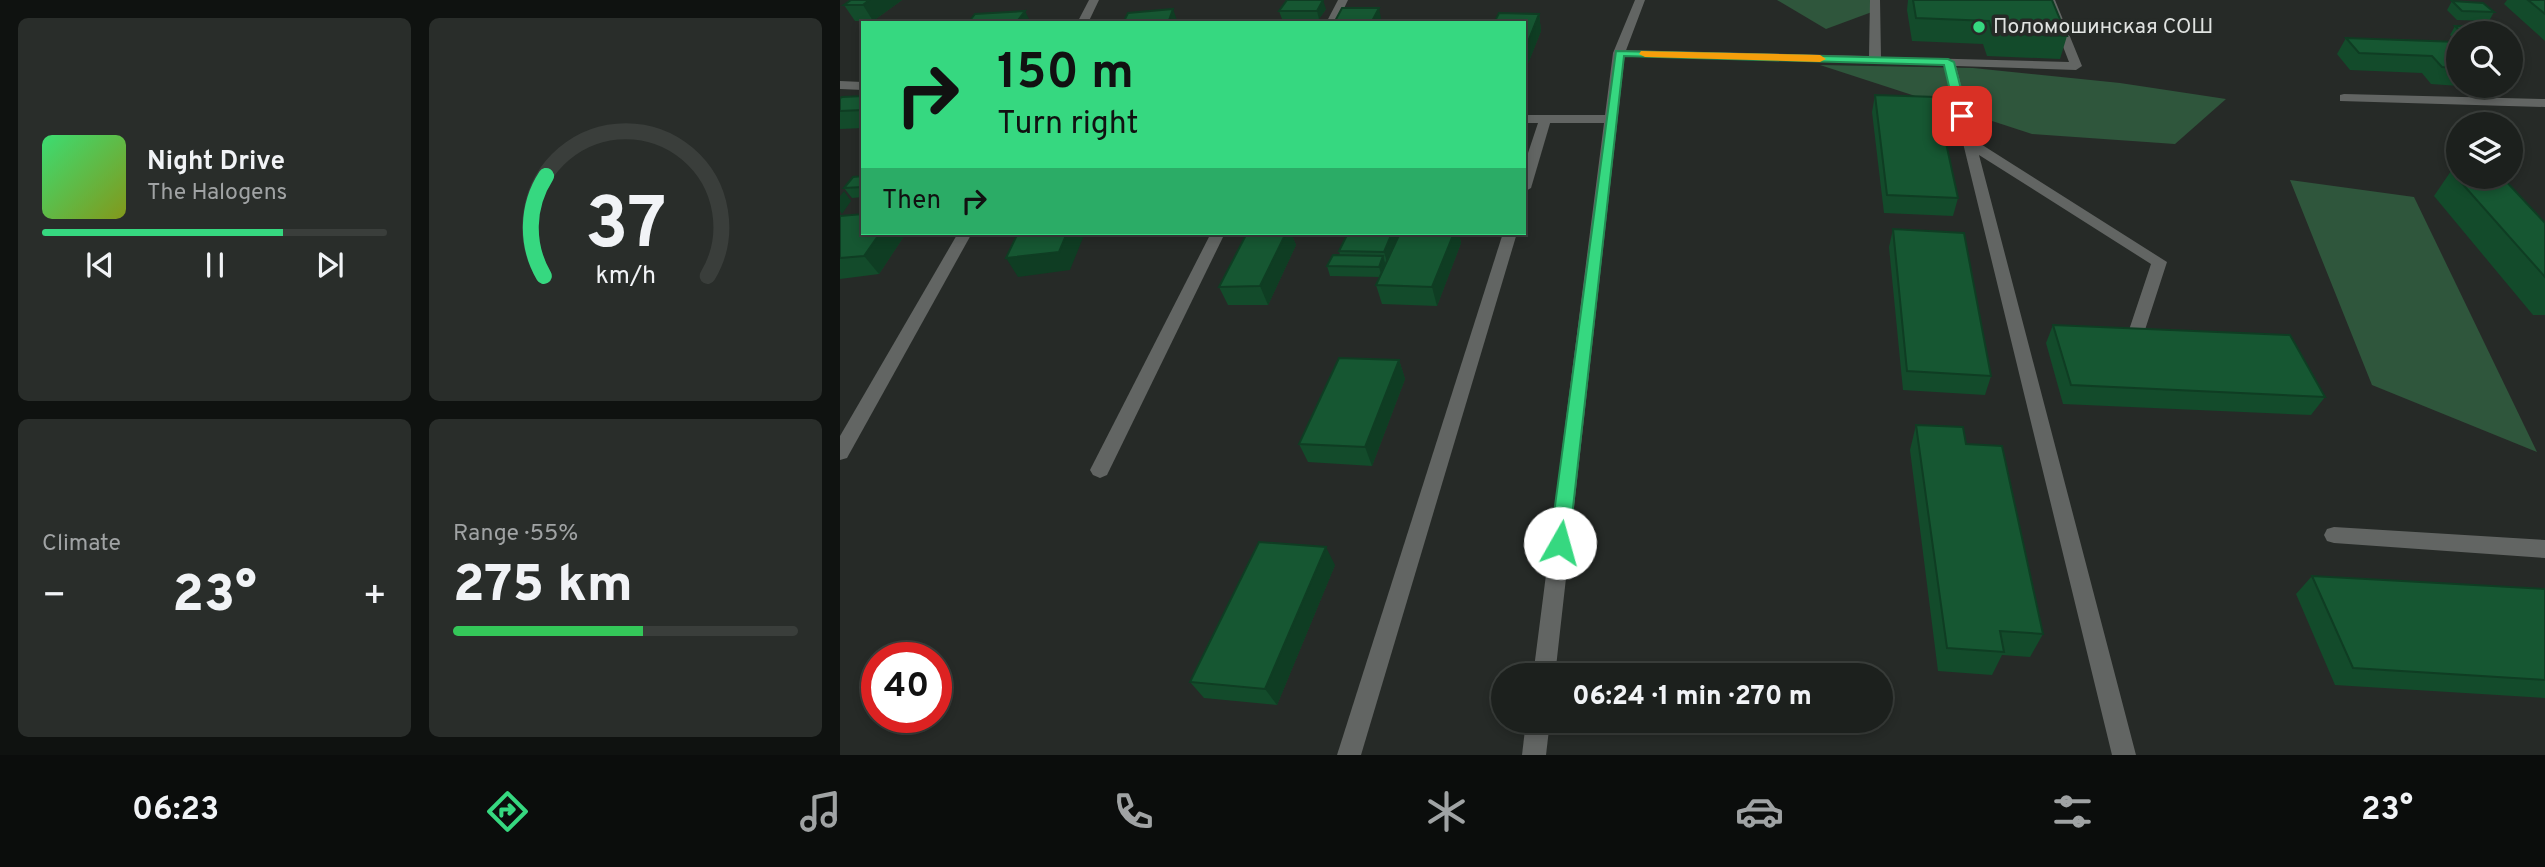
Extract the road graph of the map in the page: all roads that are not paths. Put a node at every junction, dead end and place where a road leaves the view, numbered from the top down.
1 (1094, 0) edge
2 (1342, 0) edge
3 (1640, 0) edge
4 (1875, 0) edge
5 (2050, 0) edge
6 (1083, 21) edge
7 (1332, 21) edge
8 (1619, 53) junction
9 (1875, 60) junction
10 (1948, 62) junction
11 (840, 85) edge
12 (861, 86) edge
13 (2344, 98) dead end
14 (2545, 103) edge
15 (1526, 119) edge
16 (1611, 119) junction
17 (1545, 120) junction
18 (1969, 143) junction
19 (1526, 182) edge
20 (964, 235) edge
21 (1217, 235) edge
22 (1509, 235) edge
23 (2135, 336) edge
24 (840, 453) edge
25 (1100, 470) dead end
26 (2334, 535) dead end
27 (2545, 549) edge
28 (1546, 663) edge
29 (1537, 733) edge
30 (1349, 755) edge
31 (1534, 755) edge
32 (2124, 755) edge

1 - 6 street
2 - 7 street
3 - 8 street
4 - 9 street
5 - 10 street
8 - 9 street
8 - 16 street
9 - 10 street
10 - 18 street
11 - 12 street
13 - 14 street
15 - 17 street
16 - 17 street
16 - 28 street
17 - 19 street
18 - 23 street
18 - 32 street
20 - 24 street
21 - 25 street
22 - 30 street
26 - 27 street
29 - 31 street

